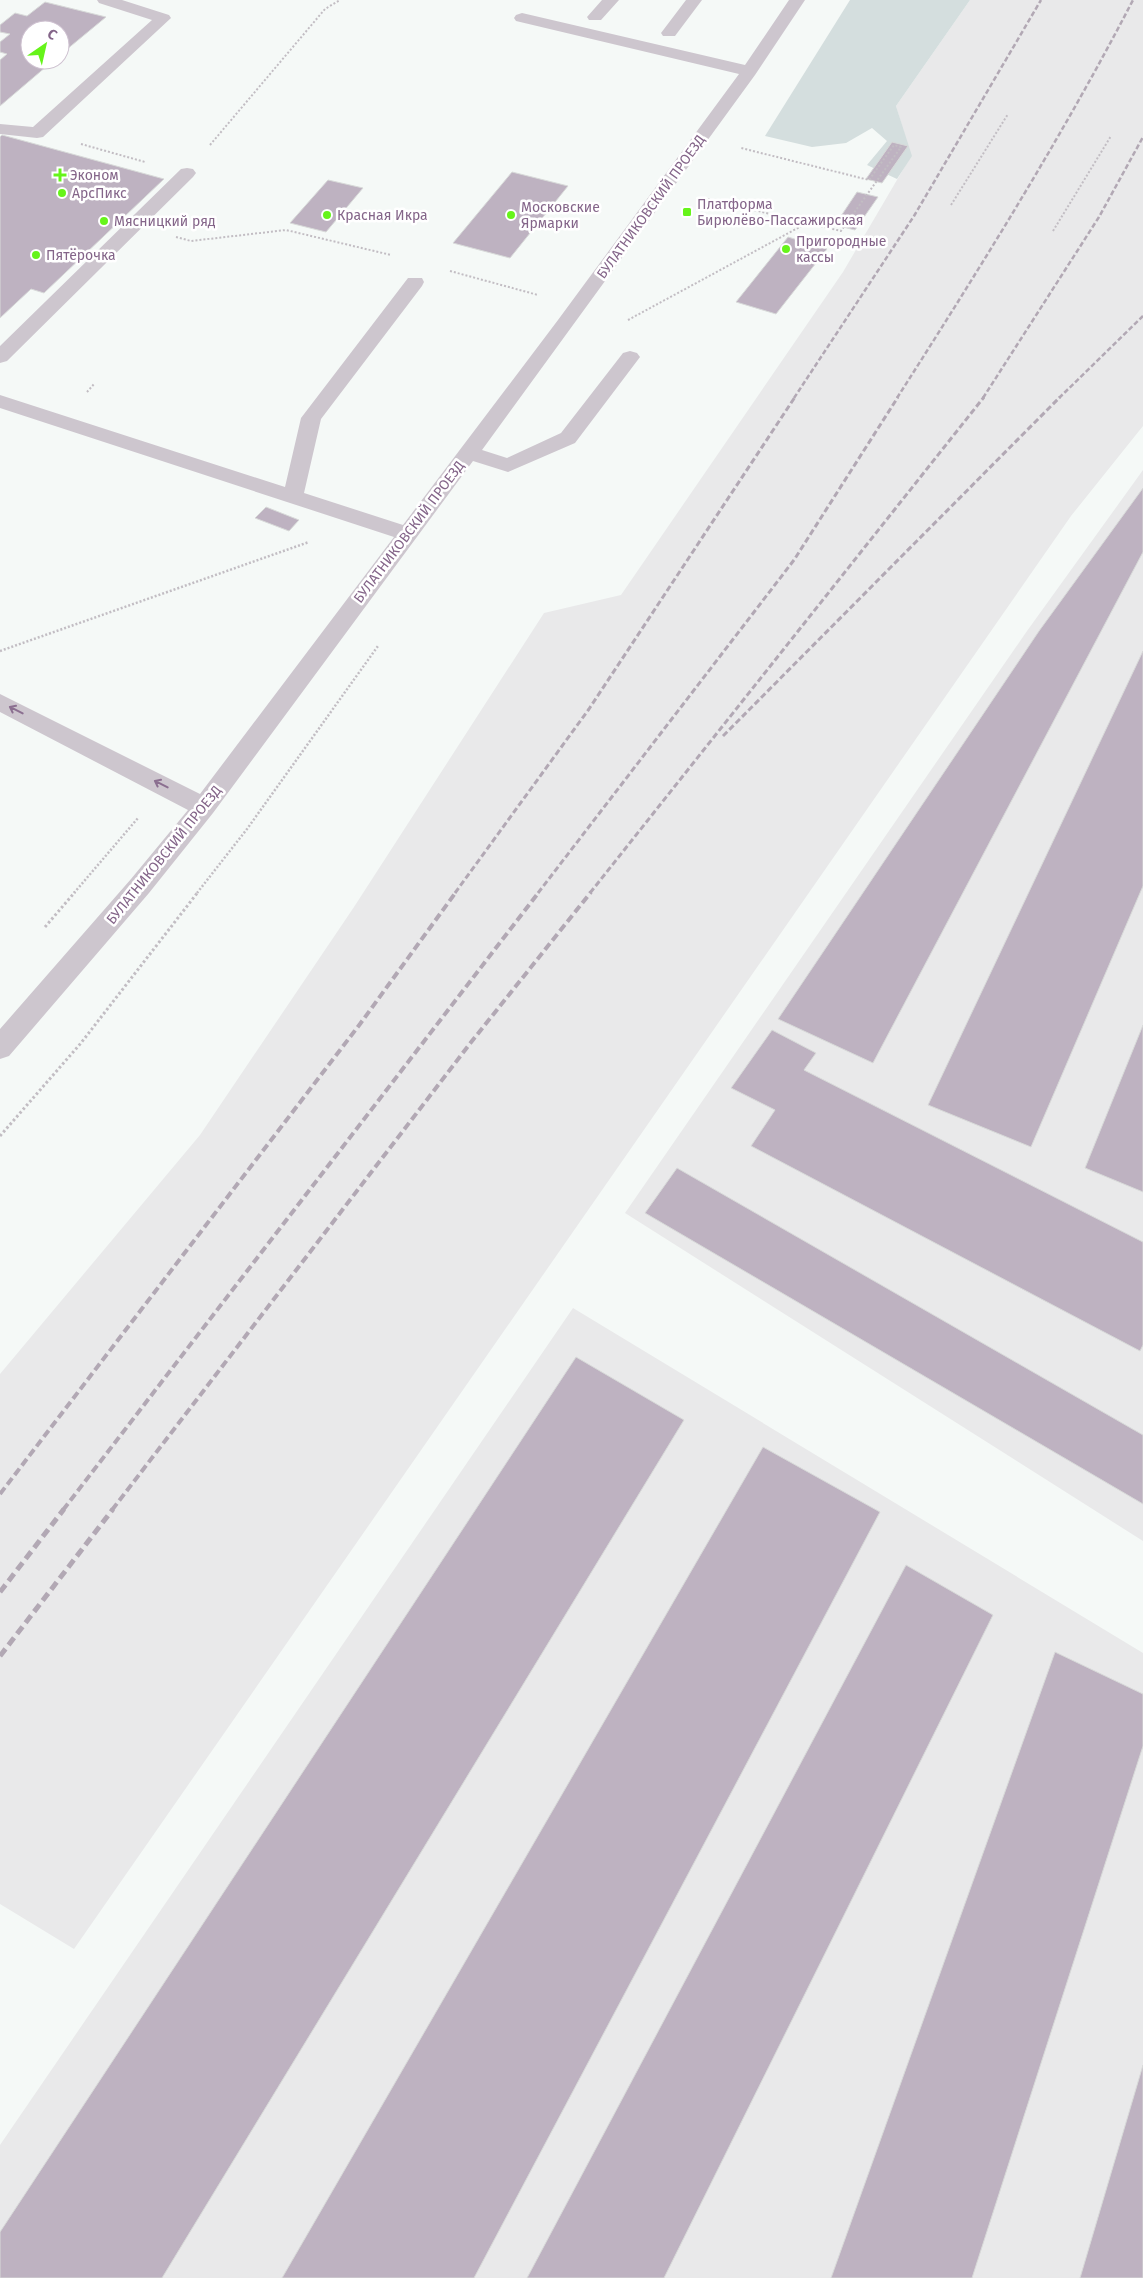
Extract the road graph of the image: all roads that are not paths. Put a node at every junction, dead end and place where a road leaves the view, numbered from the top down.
1 (105, 0) edge
2 (611, 0) edge
3 (694, 0) edge
4 (797, 0) edge
5 (522, 18) dead end
6 (595, 18) dead end
7 (669, 33) dead end
8 (750, 71) junction
9 (0, 128) edge
10 (186, 173) road end
11 (415, 282) dead end
12 (0, 357) edge
13 (630, 357) dead end
14 (0, 401) edge
15 (468, 453) junction
16 (293, 497) junction
17 (407, 534) junction
18 (0, 702) edge
19 (204, 807) junction
20 (0, 1048) edge

1 - 9 street
2 - 6 street
3 - 7 street
4 - 8 street, БУЛАТНИКОВСКИЙ ПРОЕЗД
5 - 8 street
8 - 15 street, БУЛАТНИКОВСКИЙ ПРОЕЗД
10 - 12 street
11 - 16 street
13 - 15 street
14 - 16 street
15 - 17 street, БУЛАТНИКОВСКИЙ ПРОЕЗД
16 - 17 street
17 - 19 street, БУЛАТНИКОВСКИЙ ПРОЕЗД
19 -> 18 street
19 - 20 street, БУЛАТНИКОВСКИЙ ПРОЕЗД

